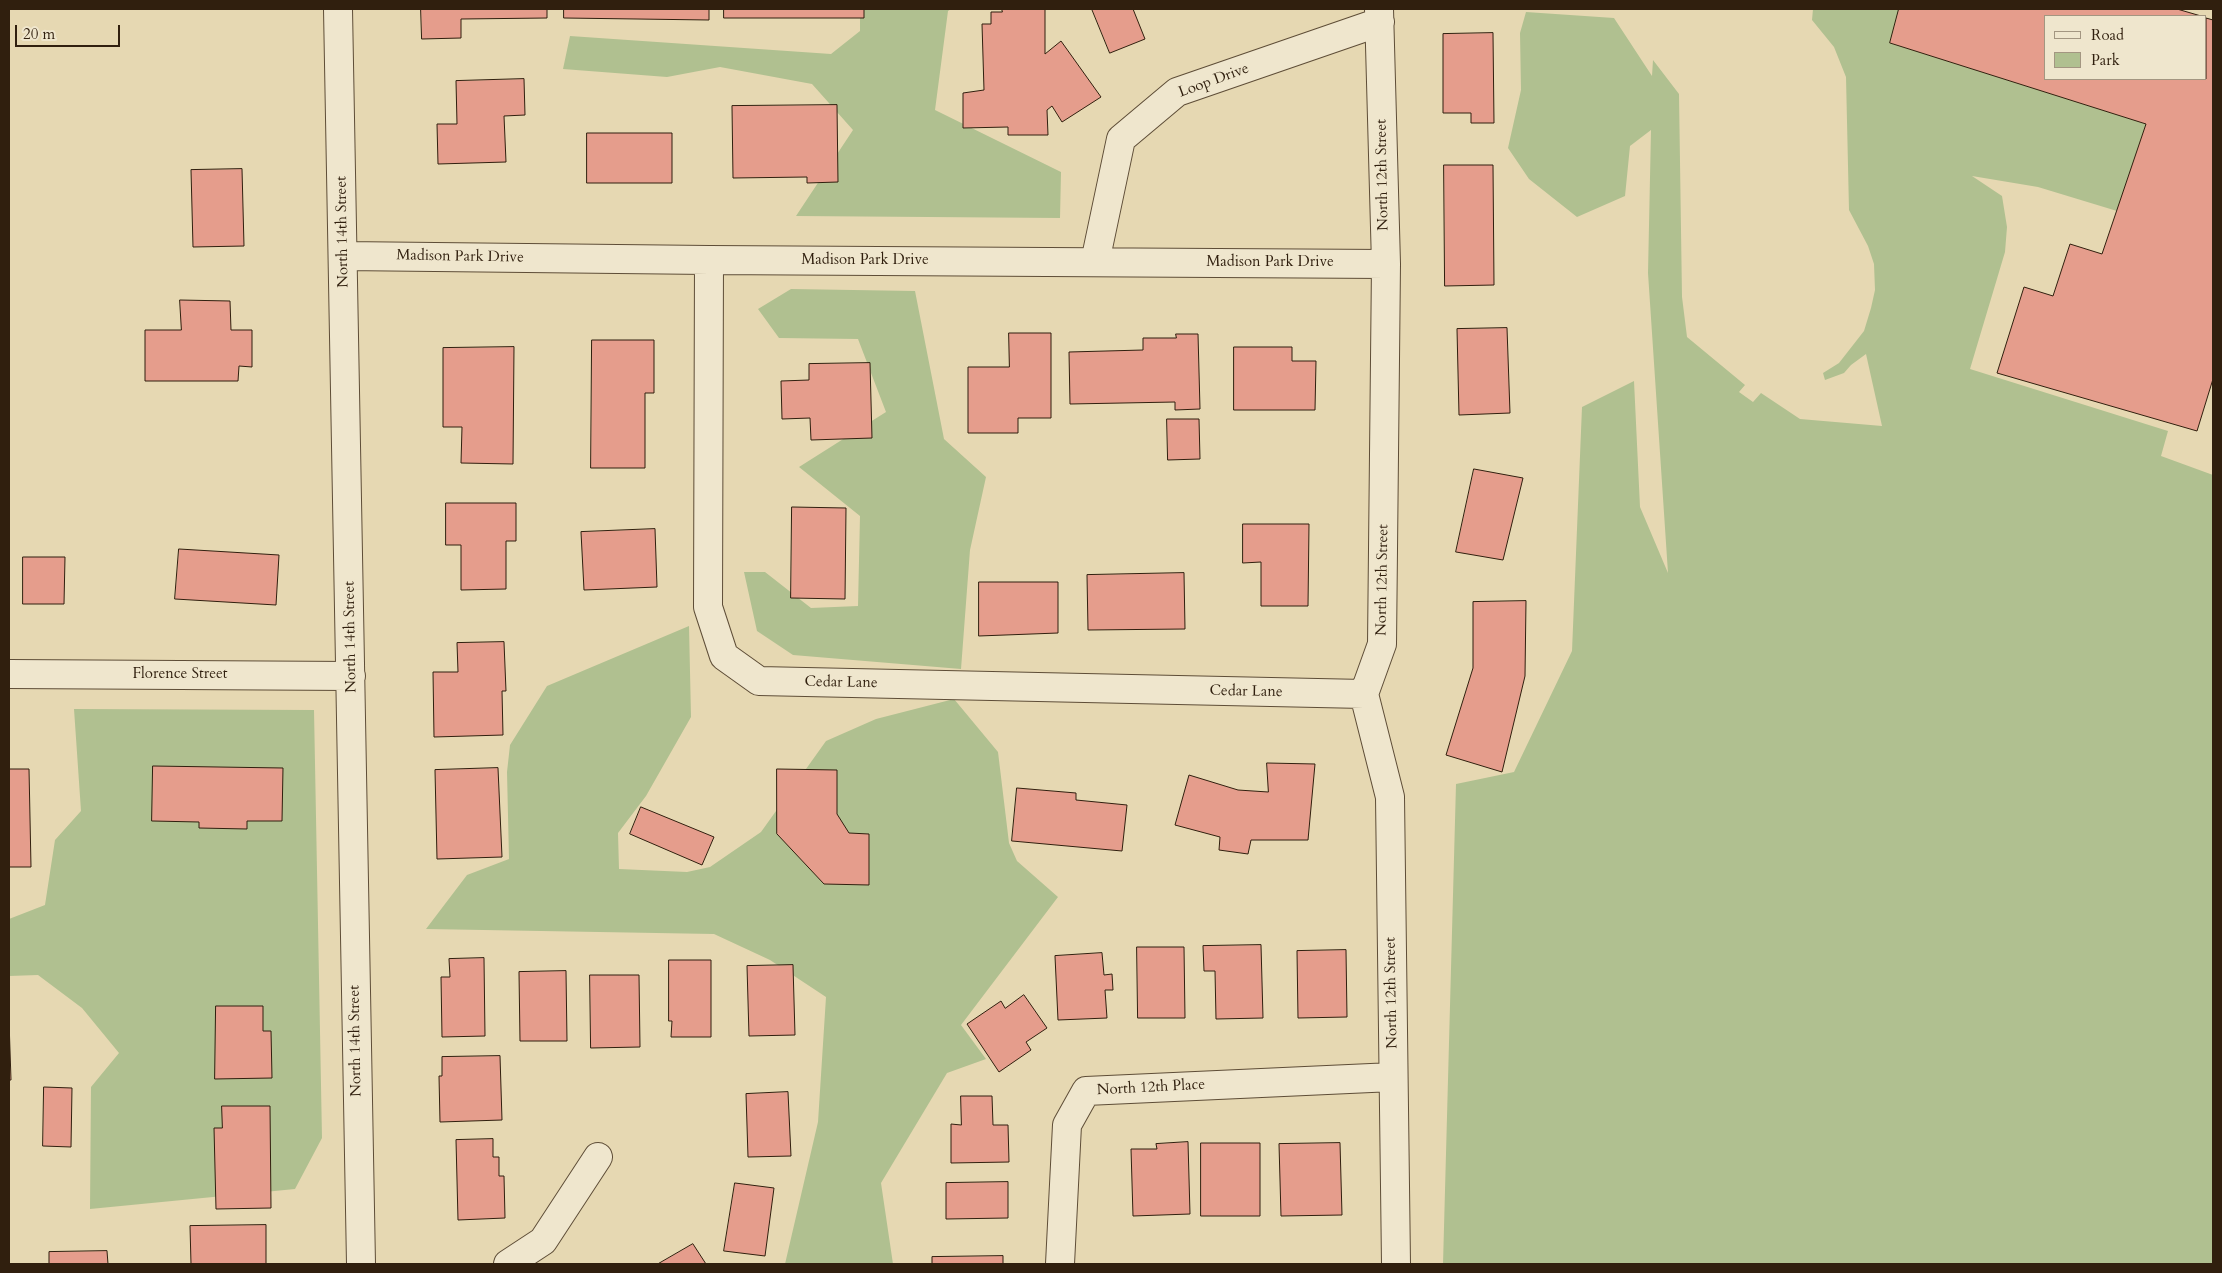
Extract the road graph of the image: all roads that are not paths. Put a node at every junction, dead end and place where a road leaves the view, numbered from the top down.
1 (338, 9) edge
2 (1380, 15) edge
3 (344, 256) junction
4 (709, 260) junction
5 (1095, 262) junction
6 (1386, 264) junction
7 (9, 674) edge
8 (352, 676) junction
9 (1364, 694) junction
10 (1393, 1077) junction
11 (598, 1157) dead end
12 (361, 1264) edge
13 (508, 1264) edge
14 (1060, 1264) edge
15 (1396, 1264) edge

1 - 3 street, North 14th Street
2 - 5 street, Loop Drive
2 - 6 street, North 12th Street
3 - 4 street, Madison Park Drive
3 - 8 street, North 14th Street
4 - 5 street, Madison Park Drive
4 - 9 street, Cedar Lane
5 - 6 street, Madison Park Drive
6 - 9 street, North 12th Street
7 - 8 street, Florence Street
8 - 12 street, North 14th Street
9 - 10 street, North 12th Street
10 - 14 street, North 12th Place
10 - 15 street, North 12th Street
11 - 13 street

